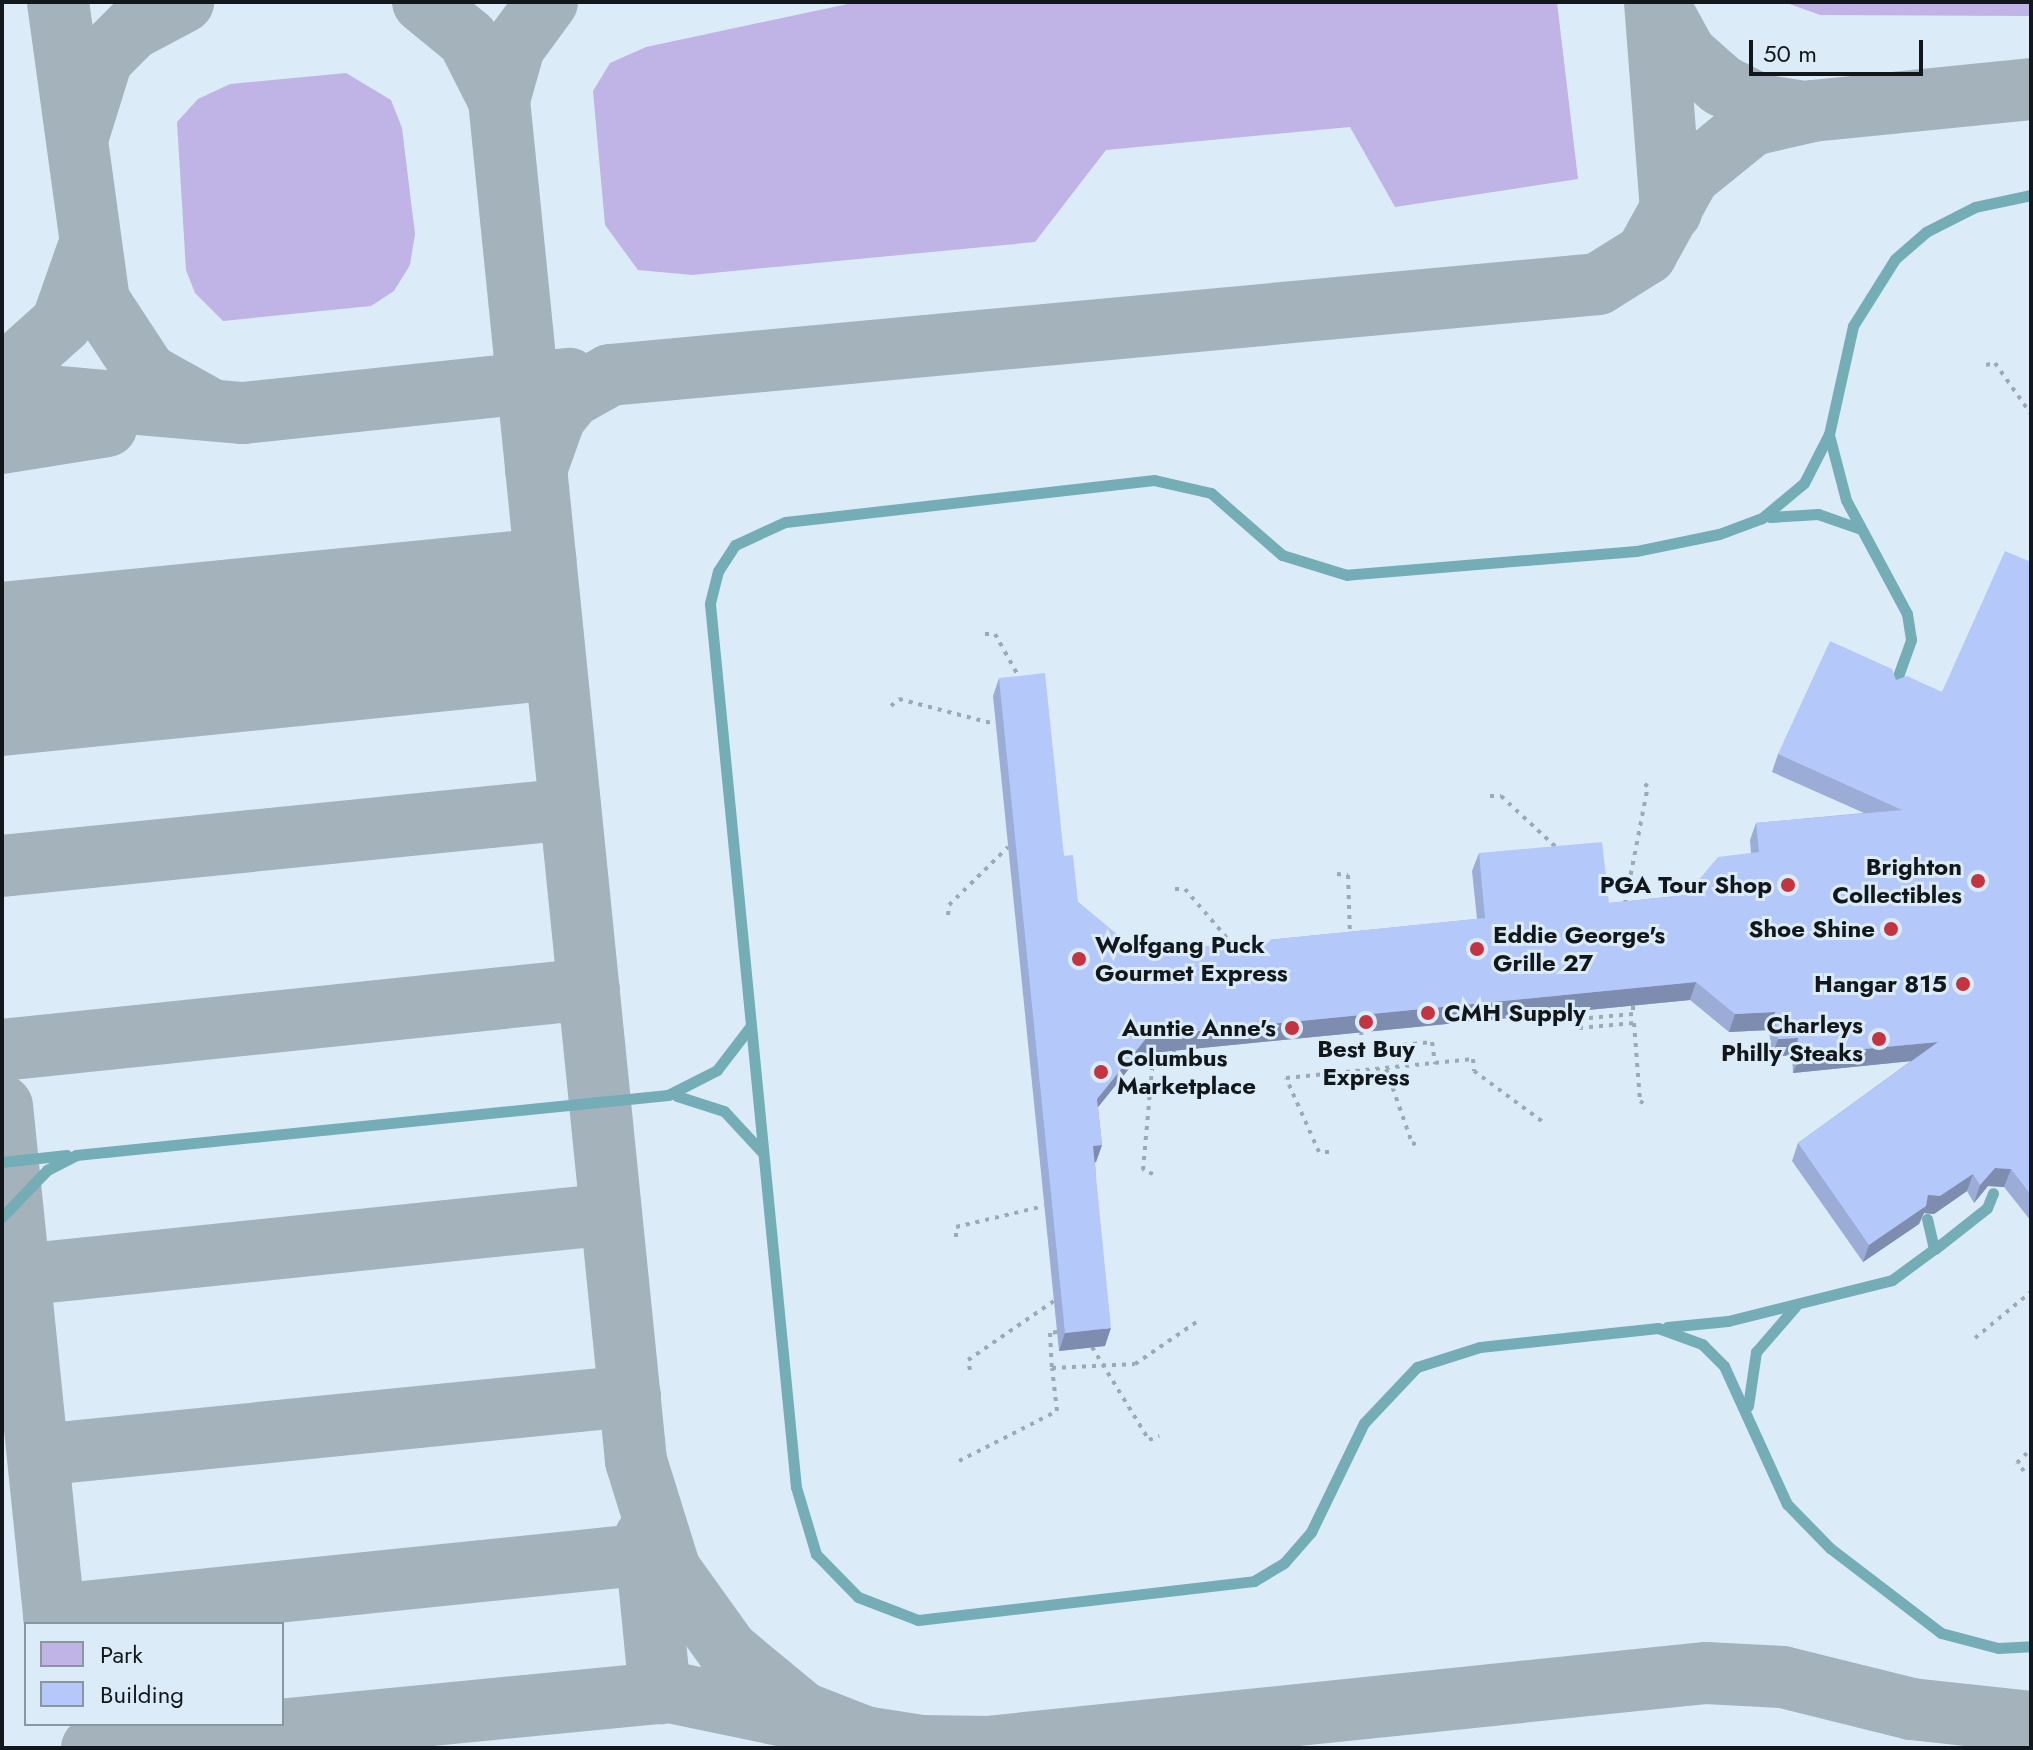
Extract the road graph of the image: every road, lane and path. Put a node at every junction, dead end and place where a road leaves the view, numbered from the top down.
1 (2031, 195) edge
2 (1986, 365) dead end
3 (2031, 414) edge
4 (1829, 434) junction
5 (1750, 522) junction
6 (1860, 529) junction
7 (985, 634) dead end
8 (1893, 690) edge
9 (1027, 692) edge
10 (891, 706) dead end
11 (995, 724) dead end
12 (1640, 782) dead end
13 (1490, 796) dead end
14 (1008, 847) dead end
15 (1568, 847) edge
16 (1568, 855) edge
17 (1556, 856) edge
18 (1337, 874) dead end
19 (1175, 889) dead end
20 (948, 915) dead end
21 (1623, 919) edge
22 (1235, 947) edge
23 (1350, 949) edge
24 (1633, 1006) edge
25 (750, 1027) junction
26 (1361, 1031) edge
27 (1180, 1050) edge
28 (1435, 1064) junction
29 (1386, 1069) junction
30 (668, 1095) junction
31 (1647, 1106) dead end
32 (1543, 1122) dead end
33 (1421, 1146) dead end
34 (1329, 1152) dead end
35 (763, 1154) junction
36 (76, 1155) junction
37 (2, 1162) edge
38 (1153, 1174) dead end
39 (1993, 1193) dead end
40 (1044, 1206) dead end
41 (2, 1217) edge
42 (1927, 1219) edge
43 (956, 1237) dead end
44 (1934, 1249) junction
45 (2031, 1292) edge
46 (1054, 1301) dead end
47 (1798, 1305) junction
48 (1198, 1321) dead end
49 (1658, 1328) junction
50 (1057, 1332) dead end
51 (1975, 1338) dead end
52 (1092, 1347) edge
53 (1052, 1368) junction
54 (970, 1370) dead end
55 (1751, 1418) junction
56 (1159, 1436) dead end
57 (2031, 1449) edge
58 (959, 1461) dead end
59 (2024, 1471) dead end
60 (2031, 1646) edge

1 - 4 lane
2 - 3 path
4 - 5 lane
4 - 6 lane
5 - 6 lane
5 - 25 lane
6 - 8 lane
7 - 9 path
10 - 11 path
12 - 21 path
13 - 15 path
14 - 20 path
16 - 17 path
18 - 23 path
19 - 22 path
24 - 31 path
25 - 30 lane
25 - 35 lane
26 - 28 path
27 - 38 path
28 - 29 path
28 - 32 path
29 - 33 path
29 - 34 path
30 - 35 lane
30 - 36 lane
35 - 49 lane
36 - 37 lane
36 - 41 lane
39 - 44 lane
40 - 43 path
42 - 44 lane
44 - 47 lane
45 - 51 path
46 - 54 path
47 - 49 lane
47 - 55 lane
48 - 53 path
49 - 55 lane
50 - 53 path
52 - 56 path, bridge
53 - 58 path
55 - 60 lane
57 - 59 path

